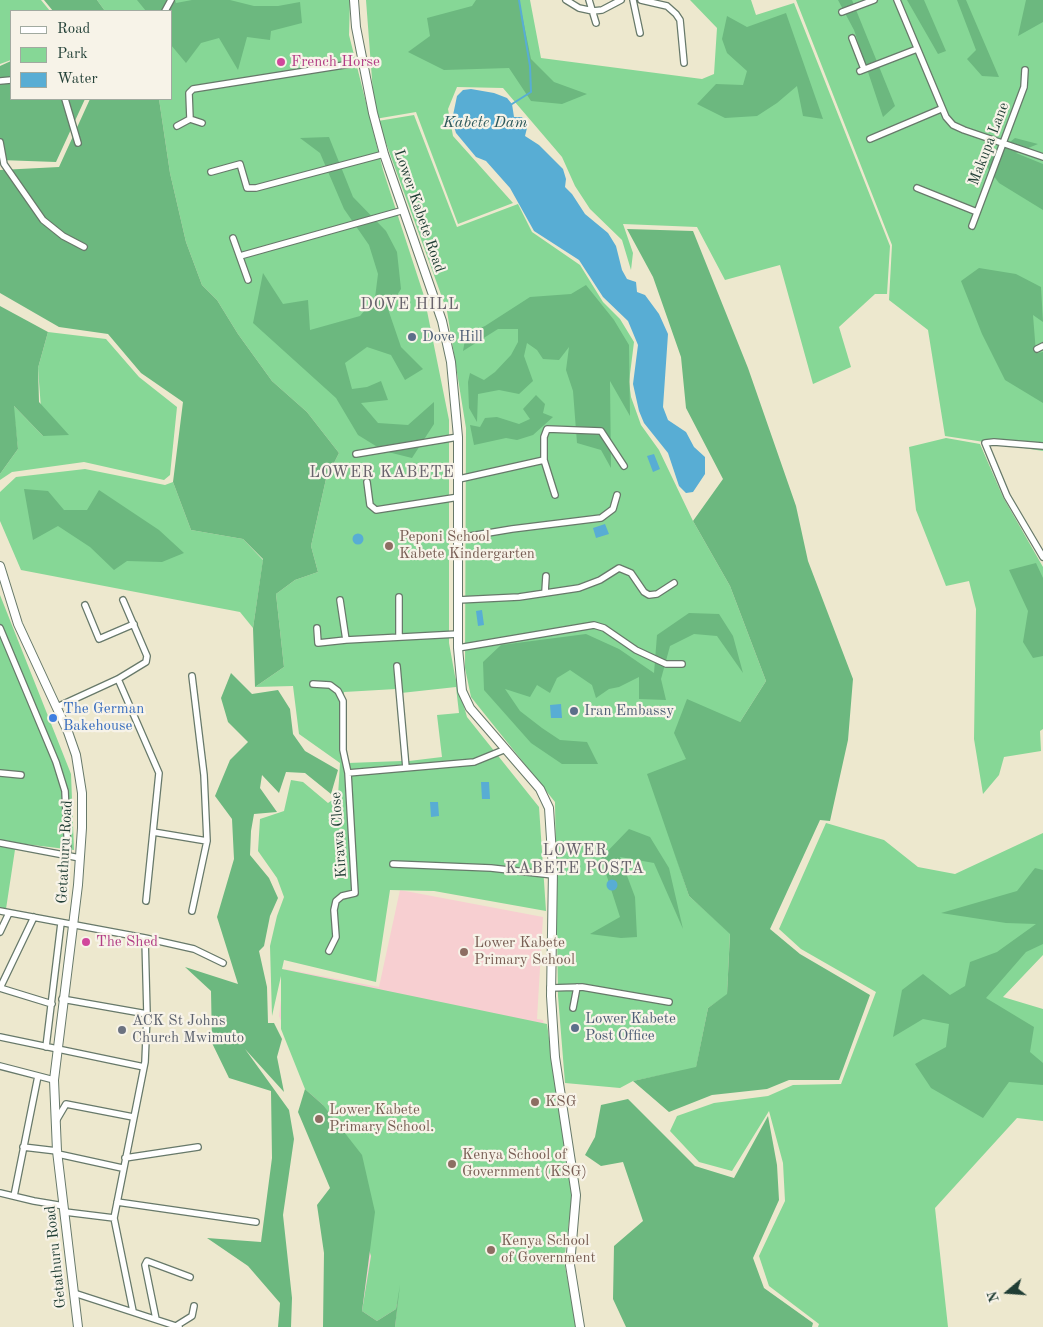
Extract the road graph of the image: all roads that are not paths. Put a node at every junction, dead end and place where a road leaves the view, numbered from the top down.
1 (354, 0) edge
2 (566, 0) edge
3 (589, 0) edge
4 (621, 0) edge
5 (633, 0) edge
6 (641, 0) edge
7 (874, 0) edge
8 (897, 0) edge
9 (591, 10) junction
10 (842, 12) dead end
11 (596, 23) dead end
12 (640, 33) dead end
13 (852, 38) dead end
14 (917, 49) junction
15 (363, 62) junction
16 (684, 63) dead end
17 (1025, 70) dead end
18 (65, 100) edge
19 (941, 109) junction
20 (190, 119) junction
21 (202, 123) dead end
22 (177, 126) dead end
23 (870, 139) dead end
24 (0, 142) edge
25 (78, 143) dead end
26 (1003, 143) junction
27 (384, 154) junction
28 (1043, 157) edge
29 (211, 172) dead end
30 (917, 188) dead end
31 (404, 210) junction
32 (977, 212) junction
33 (972, 226) dead end
34 (233, 238) dead end
35 (84, 247) dead end
36 (240, 256) junction
37 (248, 280) dead end
38 (1043, 346) edge
39 (1036, 349) dead end
40 (458, 437) junction
41 (1043, 446) edge
42 (356, 454) dead end
43 (544, 460) junction
44 (624, 466) dead end
45 (459, 479) junction
46 (367, 482) dead end
47 (555, 495) dead end
48 (617, 495) dead end
49 (459, 497) junction
50 (458, 538) junction
51 (1043, 557) edge
52 (0, 566) edge
53 (546, 576) dead end
54 (674, 583) dead end
55 (545, 592) junction
56 (399, 597) dead end
57 (123, 600) dead end
58 (340, 600) dead end
59 (458, 600) junction
60 (85, 605) dead end
61 (134, 624) junction
62 (0, 628) edge
63 (317, 628) dead end
64 (458, 634) junction
65 (399, 636) junction
66 (346, 640) junction
67 (458, 648) junction
68 (682, 664) dead end
69 (397, 666) dead end
70 (192, 676) dead end
71 (118, 679) junction
72 (313, 684) dead end
73 (57, 707) junction
74 (506, 749) junction
75 (406, 768) junction
76 (0, 773) edge
77 (348, 773) junction
78 (21, 775) dead end
79 (153, 832) junction
80 (207, 841) junction
81 (0, 843) edge
82 (68, 856) junction
83 (80, 858) junction
84 (393, 864) dead end
85 (553, 875) junction
86 (146, 901) dead end
87 (0, 911) edge
88 (192, 912) dead end
89 (9, 913) junction
90 (34, 918) junction
91 (60, 923) junction
92 (72, 925) junction
93 (0, 932) edge
94 (145, 938) junction
95 (329, 951) dead end
96 (223, 963) dead end
97 (577, 987) junction
98 (0, 988) edge
99 (550, 988) junction
100 (62, 999) junction
101 (669, 1002) dead end
102 (52, 1004) junction
103 (572, 1008) dead end
104 (148, 1014) junction
105 (0, 1037) edge
106 (46, 1047) junction
107 (58, 1049) junction
108 (0, 1066) edge
109 (144, 1066) junction
110 (38, 1076) junction
111 (54, 1080) junction
112 (133, 1117) junction
113 (56, 1121) junction
114 (23, 1147) junction
115 (198, 1147) dead end
116 (57, 1153) junction
117 (125, 1158) junction
118 (122, 1168) junction
119 (0, 1193) edge
120 (14, 1196) junction
121 (117, 1202) junction
122 (65, 1209) junction
123 (114, 1218) junction
124 (256, 1222) dead end
125 (190, 1277) dead end
126 (74, 1293) junction
127 (194, 1306) dead end
128 (133, 1311) junction
129 (156, 1319) junction
130 (168, 1325) edge
131 (178, 1326) edge
132 (78, 1327) edge
133 (580, 1327) edge

1 - 15 main road, Lower Kabete Road
2 - 9 street
3 - 9 street
4 - 9 street
5 - 12 street
6 - 16 street
7 - 10 street
8 - 14 street
9 - 11 street
13 - 14 street
14 - 19 street
15 - 20 street
15 - 27 main road, Lower Kabete Road
17 - 26 street, Makupa Lane
18 - 25 street
19 - 23 street
19 - 26 street
20 - 21 street
20 - 22 street
24 - 35 street
26 - 28 street
26 - 32 street, Makupa Lane
27 - 29 street
27 - 31 main road, Lower Kabete Road
30 - 32 street
31 - 36 street
31 - 40 main road, Lower Kabete Road
32 - 33 street, Makupa Lane
34 - 36 street
36 - 37 street
38 - 39 street
40 - 42 street
40 - 45 main road, Lower Kabete Road
41 - 51 street
43 - 44 street
43 - 45 street
43 - 47 street
45 - 49 main road, Lower Kabete Road
46 - 49 street
48 - 50 street
49 - 50 main road, Lower Kabete Road
50 - 59 main road, Lower Kabete Road
52 - 73 main road, Getathuru Road
53 - 55 street
54 - 55 street
55 - 59 street
56 - 65 street
57 - 61 street
58 - 66 street
59 - 64 main road, Lower Kabete Road
60 - 61 street
61 - 71 street
62 - 82 street
63 - 66 street
64 - 65 street
64 - 67 main road, Lower Kabete Road
65 - 66 street
67 - 68 street
67 - 74 main road, Lower Kabete Road
69 - 75 street
70 - 80 street
71 - 73 street
71 - 79 street
72 - 77 street
73 - 83 main road, Getathuru Road
74 - 75 street, Kirawa Close
74 - 85 main road, Lower Kabete Road
75 - 77 street, Kirawa Close
76 - 78 street
77 - 95 street, Kirawa Close
79 - 80 street
79 - 86 street
80 - 88 street
81 - 82 street
82 - 83 street
83 - 92 main road, Getathuru Road
84 - 85 street
85 - 99 main road, Lower Kabete Road
87 - 89 street
89 - 90 street
89 - 93 street
90 - 91 street
90 - 98 street
91 - 92 street
91 - 102 street
92 - 94 street
92 - 100 main road, Getathuru Road
94 - 96 street
94 - 104 street
97 - 99 street
97 - 101 street
97 - 103 street
98 - 102 street
99 - 133 main road, Lower Kabete Road
100 - 104 street
100 - 107 main road, Getathuru Road
102 - 106 street
104 - 109 street
105 - 106 street
106 - 107 street
107 - 109 street
107 - 111 main road, Getathuru Road
108 - 110 street
109 - 112 street
110 - 111 street
110 - 114 street
111 - 113 main road, Getathuru Road
112 - 113 street
112 - 117 street
113 - 116 main road, Getathuru Road
114 - 116 street
114 - 120 street
115 - 117 street
116 - 118 street
116 - 122 main road, Getathuru Road
117 - 118 street
118 - 121 street
119 - 120 street
120 - 122 street
121 - 123 street
121 - 124 street
122 - 123 street
122 - 126 main road, Getathuru Road
123 - 128 street
125 - 129 street
126 - 128 street
126 - 132 main road, Getathuru Road
127 - 131 street
128 - 129 street
129 - 130 street
130 - 131 street

